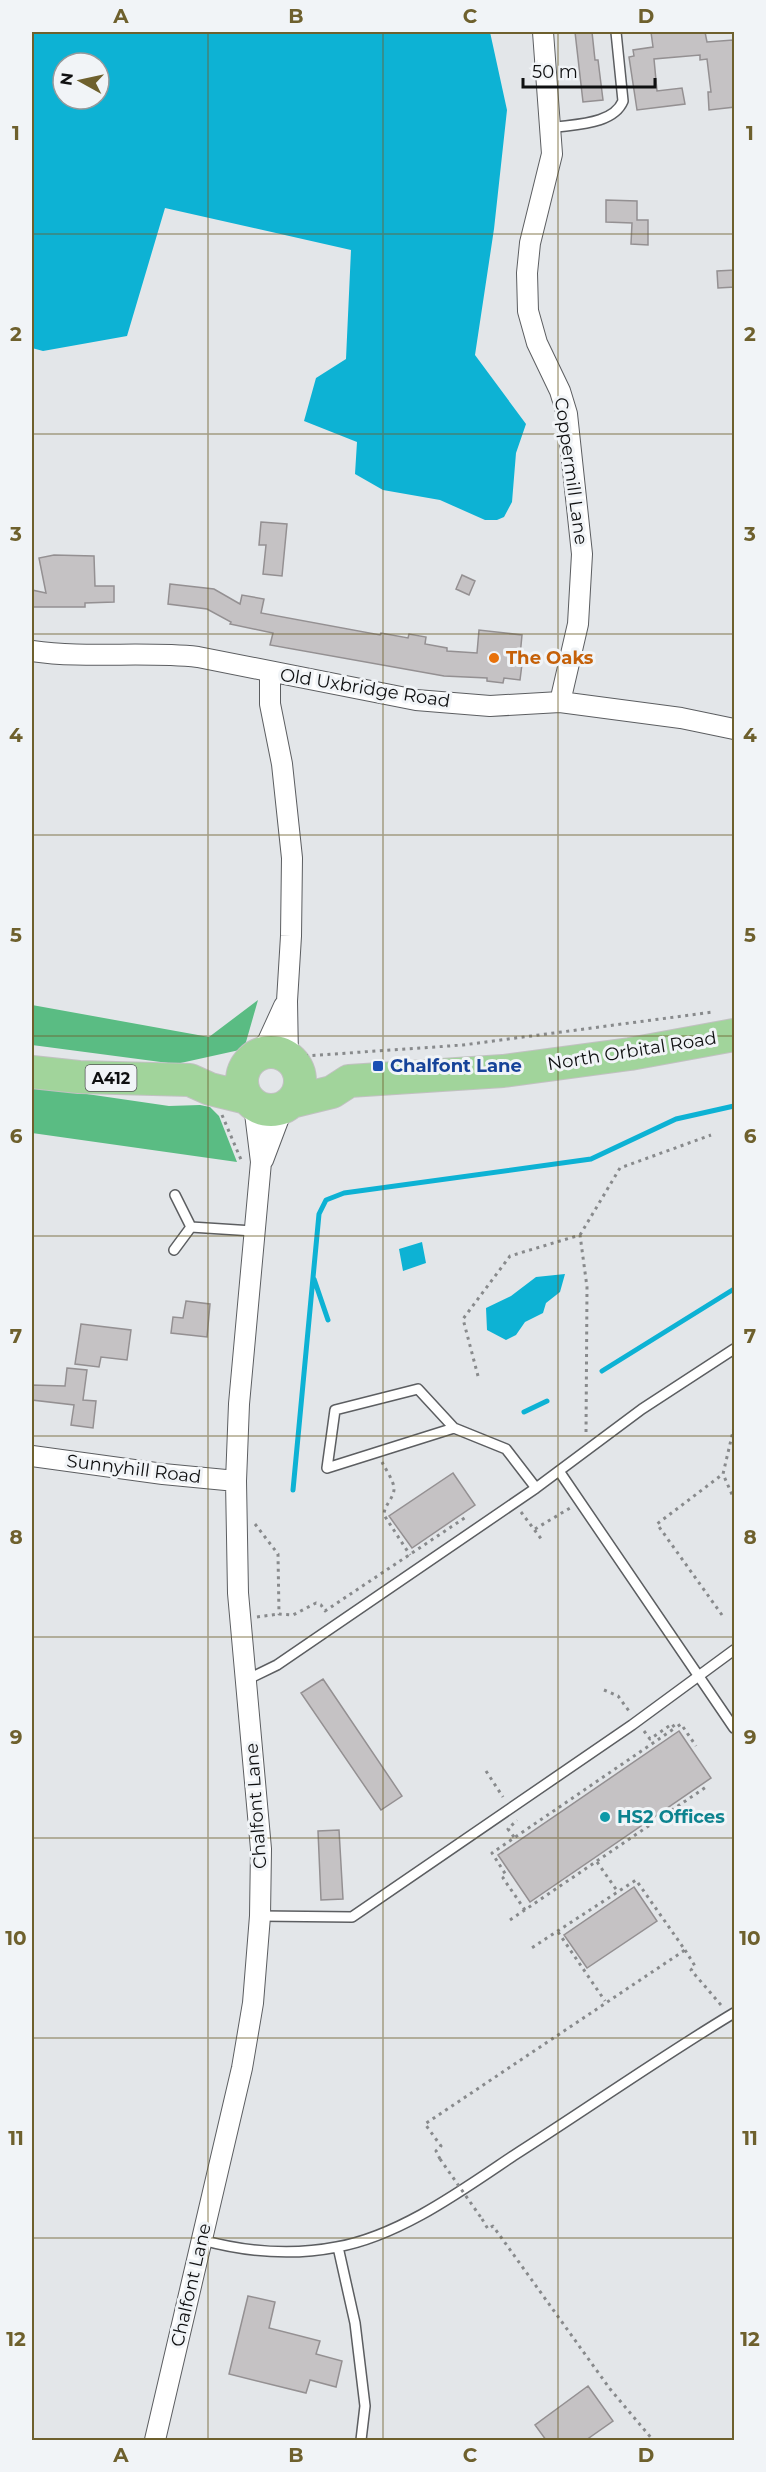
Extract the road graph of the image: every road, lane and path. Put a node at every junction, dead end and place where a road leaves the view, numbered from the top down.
1 (543, 32) edge
2 (616, 32) edge
3 (551, 128) junction
4 (32, 651) edge
5 (270, 672) junction
6 (560, 702) junction
7 (735, 729) edge
8 (287, 1001) junction
9 (729, 1023) edge
10 (252, 1059) junction
11 (292, 1061) junction
12 (32, 1072) edge
13 (190, 1080) junction
14 (350, 1081) junction
15 (269, 1103) junction
16 (711, 1135) dead end
17 (261, 1162) junction
18 (175, 1195) dead end
19 (191, 1227) junction
20 (253, 1231) junction
21 (580, 1235) junction
22 (174, 1250) dead end
23 (734, 1350) edge
24 (478, 1376) dead end
25 (735, 1427) edge
26 (453, 1428) junction
27 (377, 1452) junction
28 (585, 1452) junction
29 (32, 1456) edge
30 (559, 1471) junction
31 (723, 1474) junction
32 (236, 1481) junction
33 (536, 1488) junction
34 (735, 1499) edge
35 (580, 1502) junction
36 (236, 1517) junction
37 (490, 1520) junction
38 (536, 1529) junction
39 (542, 1540) dead end
40 (410, 1555) junction
41 (722, 1615) dead end
42 (735, 1650) edge
43 (700, 1677) junction
44 (246, 1680) junction
45 (675, 1728) dead end
46 (735, 1728) edge
47 (706, 1788) dead end
48 (597, 1862) junction
49 (618, 1892) junction
50 (525, 1910) junction
51 (260, 1916) junction
52 (510, 1920) dead end
53 (558, 1932) junction
54 (530, 1949) dead end
55 (685, 1950) junction
56 (605, 2001) junction
57 (732, 2014) edge
58 (202, 2240) junction
59 (338, 2247) junction
60 (155, 2440) edge
61 (361, 2440) edge
62 (653, 2440) edge

1 - 3 street, Coppermill Lane
2 - 3 lane
3 - 6 street, Coppermill Lane
4 - 5 street, Old Uxbridge Road
5 - 6 street, Old Uxbridge Road
5 - 8 street
6 - 7 street, Old Uxbridge Road
8 - 10 street
8 - 11 street
9 - 11 path
9 - 14 main road, North Orbital Road / A412
10 - 11 main road
10 - 13 main road, North Orbital Road / A412
10 - 15 main road
11 - 14 main road, North Orbital Road / A412
11 - 15 main road
12 - 13 main road, North Orbital Road / A412
13 - 15 main road, North Orbital Road / A412
14 - 15 main road, North Orbital Road / A412
15 - 17 street, Chalfont Lane
15 - 17 street, Chalfont Lane
16 - 21 path
17 - 20 street, Chalfont Lane
18 - 19 lane
19 - 20 lane
19 - 22 lane
20 - 32 street, Chalfont Lane
21 - 24 path
21 - 28 path
23 - 28 lane
25 - 31 path
26 - 27 lane
26 - 27 lane
26 - 33 lane
27 - 40 path
28 - 30 lane
29 - 32 street, Sunnyhill Road
30 - 33 lane
30 - 35 lane
31 - 34 path
31 - 41 path
32 - 36 street, Chalfont Lane
33 - 37 lane
35 - 38 path
35 - 43 lane
36 - 40 path
36 - 44 street, Chalfont Lane
37 - 38 path
37 - 40 path
37 - 44 lane
38 - 39 path
42 - 43 lane
43 - 46 lane
43 - 51 lane
44 - 51 street, Chalfont Lane
45 - 50 path
47 - 48 path
48 - 49 path
48 - 50 path
49 - 53 path
49 - 55 path
50 - 52 path
51 - 58 street, Chalfont Lane
53 - 54 path
53 - 56 path
55 - 56 path
55 - 57 path
56 - 62 path, bridge
57 - 59 lane
58 - 59 lane
58 - 60 street, Chalfont Lane
59 - 61 lane

